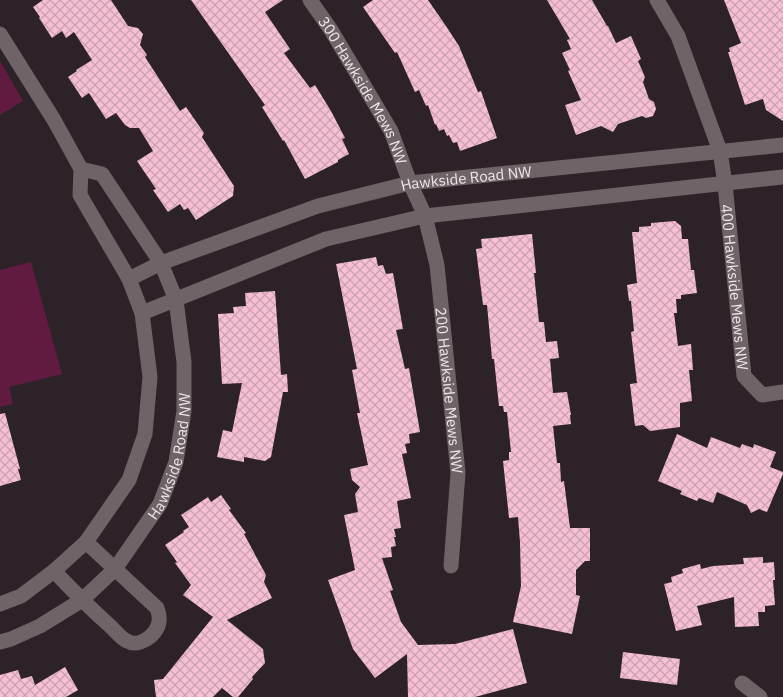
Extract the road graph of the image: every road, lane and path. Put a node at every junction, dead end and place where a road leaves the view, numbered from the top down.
1 (310, 0) edge
2 (657, 0) edge
3 (0, 34) edge
4 (783, 145) edge
5 (720, 151) junction
6 (81, 169) junction
7 (783, 178) edge
8 (410, 183) junction
9 (725, 184) junction
10 (425, 216) junction
11 (161, 263) junction
12 (129, 279) junction
13 (176, 300) junction
14 (142, 313) junction
15 (783, 392) edge
16 (86, 542) junction
17 (451, 566) dead end
18 (115, 569) junction
19 (54, 572) junction
20 (82, 600) junction
21 (0, 604) edge
22 (0, 642) edge
23 (742, 683) dead end
24 (760, 697) edge

1 - 8 street, 300 Hawkside Mews NW
2 - 5 street, 400 Hawkside Mews NW
3 - 6 street
4 - 5 street, Hawkside Road NW
5 - 8 street, Hawkside Road NW
5 - 9 street, 400 Hawkside Mews NW
6 - 11 street
6 - 12 street
7 - 9 street
8 - 10 street, 300 Hawkside Mews NW
8 - 11 street, Hawkside Road NW
9 - 10 street
9 - 15 street, 400 Hawkside Mews NW
10 - 13 street
10 - 17 street, 200 Hawkside Mews NW
11 - 12 street, Hawkside Road NW
11 - 13 street, Hawkside Road NW
12 - 14 street, Hawkside Road NW
13 - 14 street
13 - 18 street, Hawkside Road NW
14 - 16 street, Hawkside Road NW
16 - 18 street
16 - 19 street, Hawkside Road NW
18 - 20 street, Hawkside Road NW
18 - 20 street
19 - 20 street
19 - 21 street, Hawkside Road NW
20 - 22 street, Hawkside Road NW
23 - 24 street

